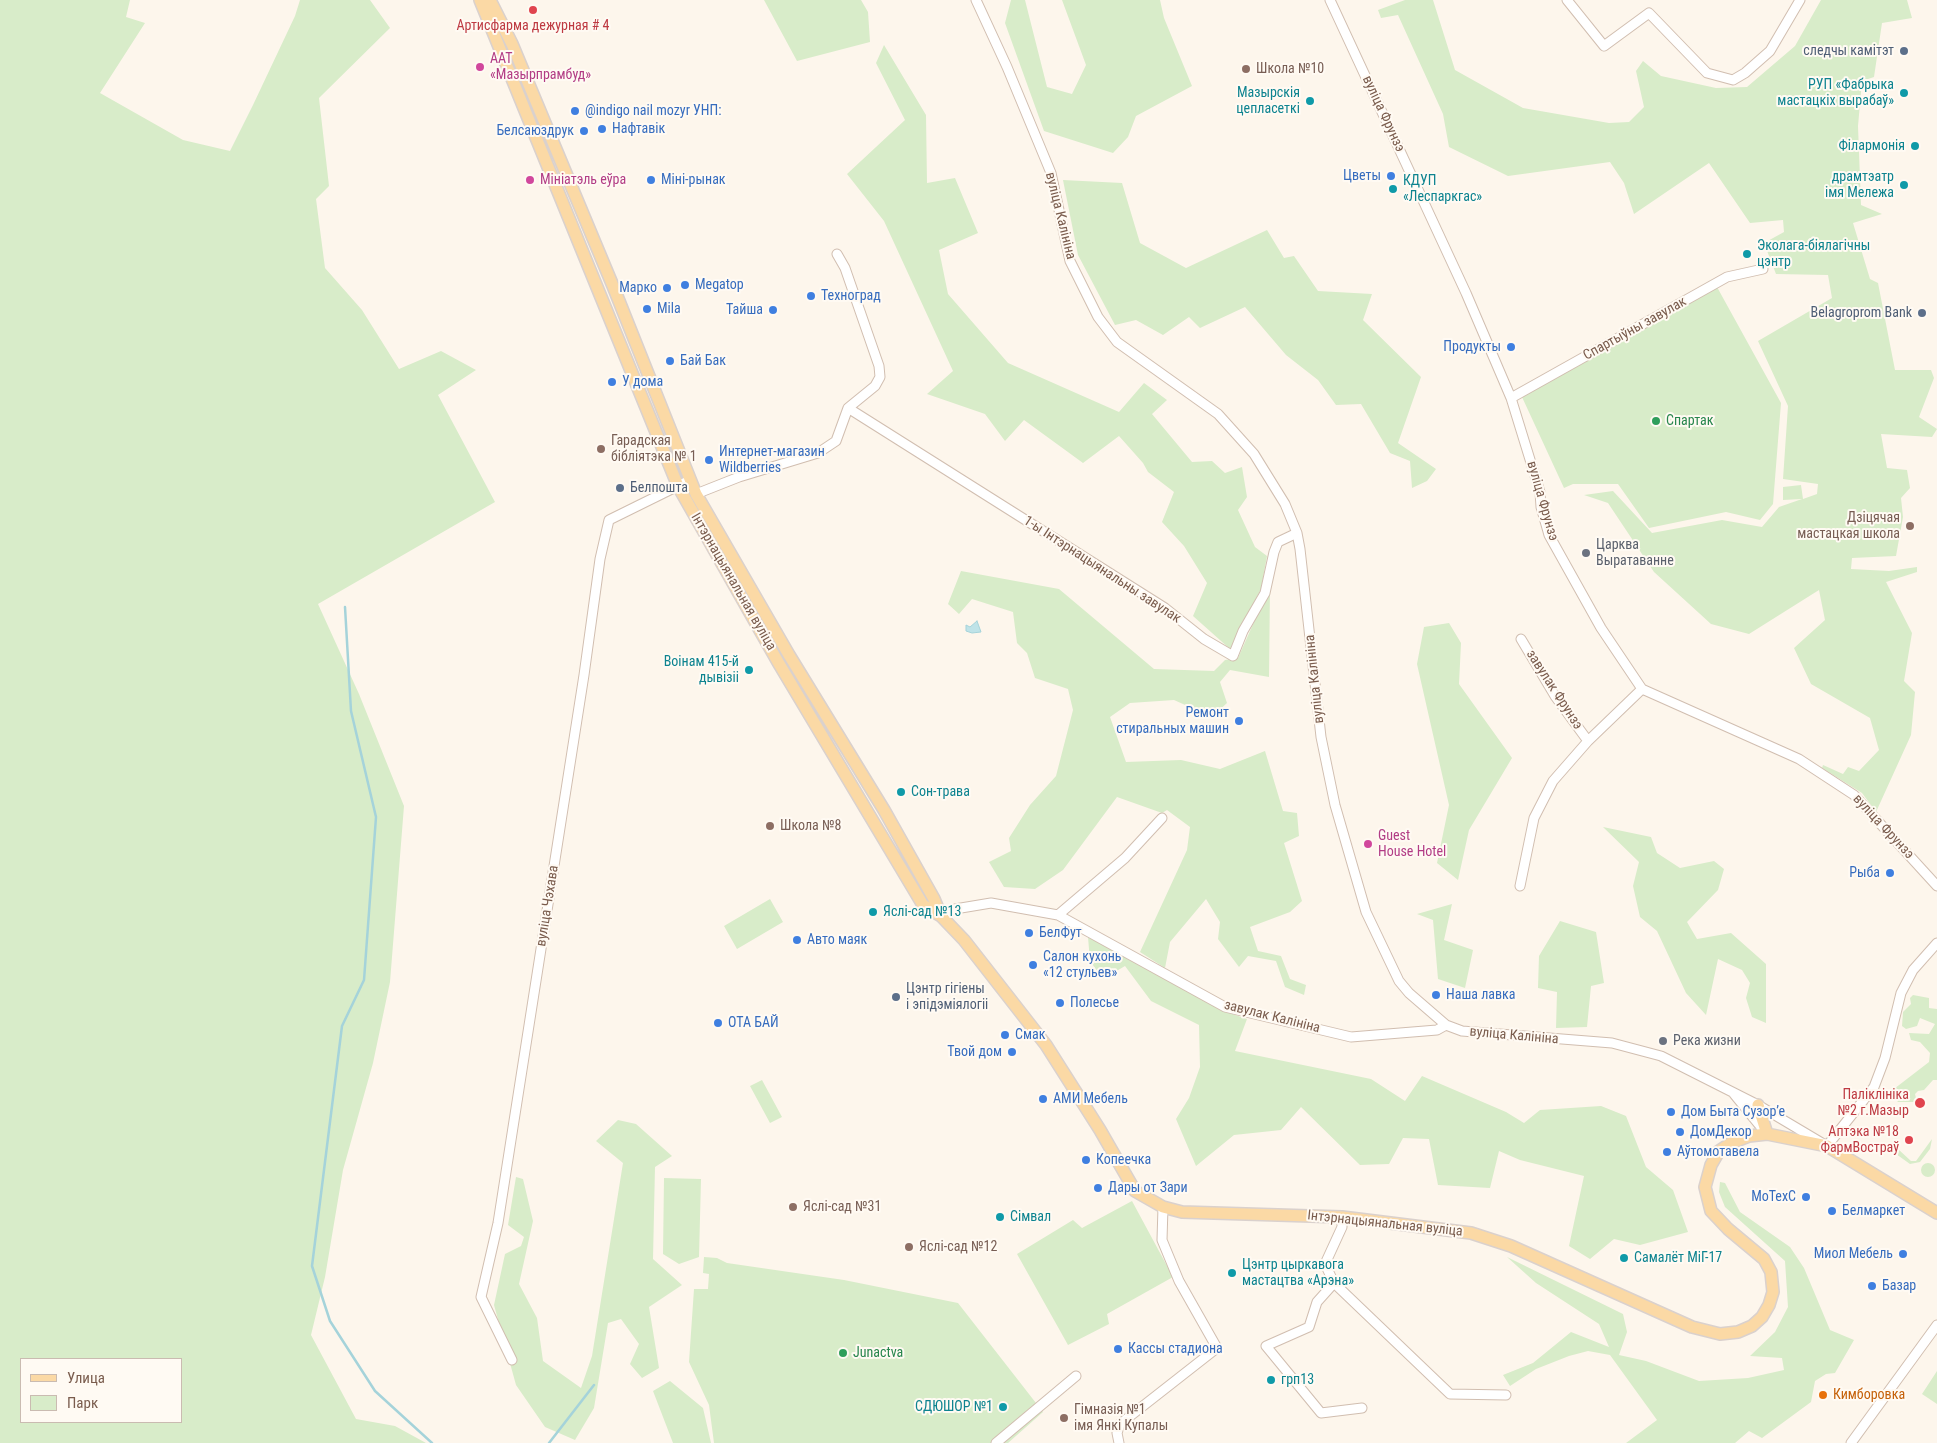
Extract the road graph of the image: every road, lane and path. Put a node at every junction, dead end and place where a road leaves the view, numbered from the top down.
1 (480, 0) edge
2 (490, 0) edge
3 (976, 0) edge
4 (1330, 0) edge
5 (1567, 0) edge
6 (1800, 0) edge
7 (563, 168) junction
8 (552, 174) junction
9 (837, 254) dead end
10 (1763, 269) dead end
11 (1511, 398) junction
12 (848, 408) junction
13 (690, 480) junction
14 (678, 486) junction
15 (696, 494) junction
16 (1297, 533) junction
17 (1521, 639) dead end
18 (789, 656) junction
19 (778, 662) junction
20 (1642, 689) junction
21 (1588, 741) junction
22 (1162, 818) dead end
23 (1520, 886) dead end
24 (1937, 886) edge
25 (1058, 915) junction
26 (941, 916) junction
27 (1937, 943) edge
28 (1446, 1025) junction
29 (1730, 1090) junction
30 (1758, 1105) junction
31 (1767, 1134) junction
32 (1827, 1146) junction
33 (1164, 1207) junction
34 (1937, 1213) edge
35 (1342, 1217) junction
36 (1334, 1284) junction
37 (1937, 1326) edge
38 (512, 1360) dead end
39 (1076, 1376) dead end
40 (1506, 1395) dead end
41 (1362, 1408) dead end
42 (996, 1443) edge
43 (1118, 1443) edge
44 (1851, 1443) edge

1 - 8 main road, Інтэрнацыянальная вуліца
2 - 7 main road, Інтэрнацыянальная вуліца
3 - 16 street, вуліца Калініна
4 - 11 street, вуліца Фрунзэ
5 - 6 street
7 - 8 street
7 - 13 main road, Інтэрнацыянальная вуліца
8 - 14 main road, Інтэрнацыянальная вуліца
9 - 12 street
10 - 11 street, Спартыўны завулак
11 - 20 street, вуліца Фрунзэ
12 - 15 street
12 - 16 street, 1-ы Інтэрнацыянальны завулак
13 - 14 street
13 - 15 main road, Інтэрнацыянальная вуліца
14 - 19 main road, Інтэрнацыянальная вуліца
14 - 38 street, вуліца Чэхава
15 - 18 main road, Інтэрнацыянальная вуліца
16 - 28 street, вуліца Калініна
17 - 21 street, завулак Фрунзэ
18 - 19 street
18 - 26 main road, Інтэрнацыянальная вуліца
19 - 26 main road, Інтэрнацыянальная вуліца
20 - 21 street, завулак Фрунзэ
20 - 24 street, вуліца Фрунзэ
21 - 23 street, завулак Фрунзэ
22 - 25 street
25 - 26 street, завулак Калініна
25 - 28 street, завулак Калініна
26 - 33 main road, Інтэрнацыянальная вуліца
27 - 32 street
28 - 29 street, вуліца Калініна
29 - 30 street, вуліца Калініна
29 - 31 street
30 - 31 main road
30 - 32 street, вуліца Калініна
31 - 32 main road, Інтэрнацыянальная вуліца
31 - 35 main road, Інтэрнацыянальная вуліца
32 - 34 main road, Інтэрнацыянальная вуліца
33 - 35 main road, Інтэрнацыянальная вуліца
33 - 43 street
35 - 36 street
36 - 40 street
36 - 41 street
37 - 44 street
39 - 42 street

